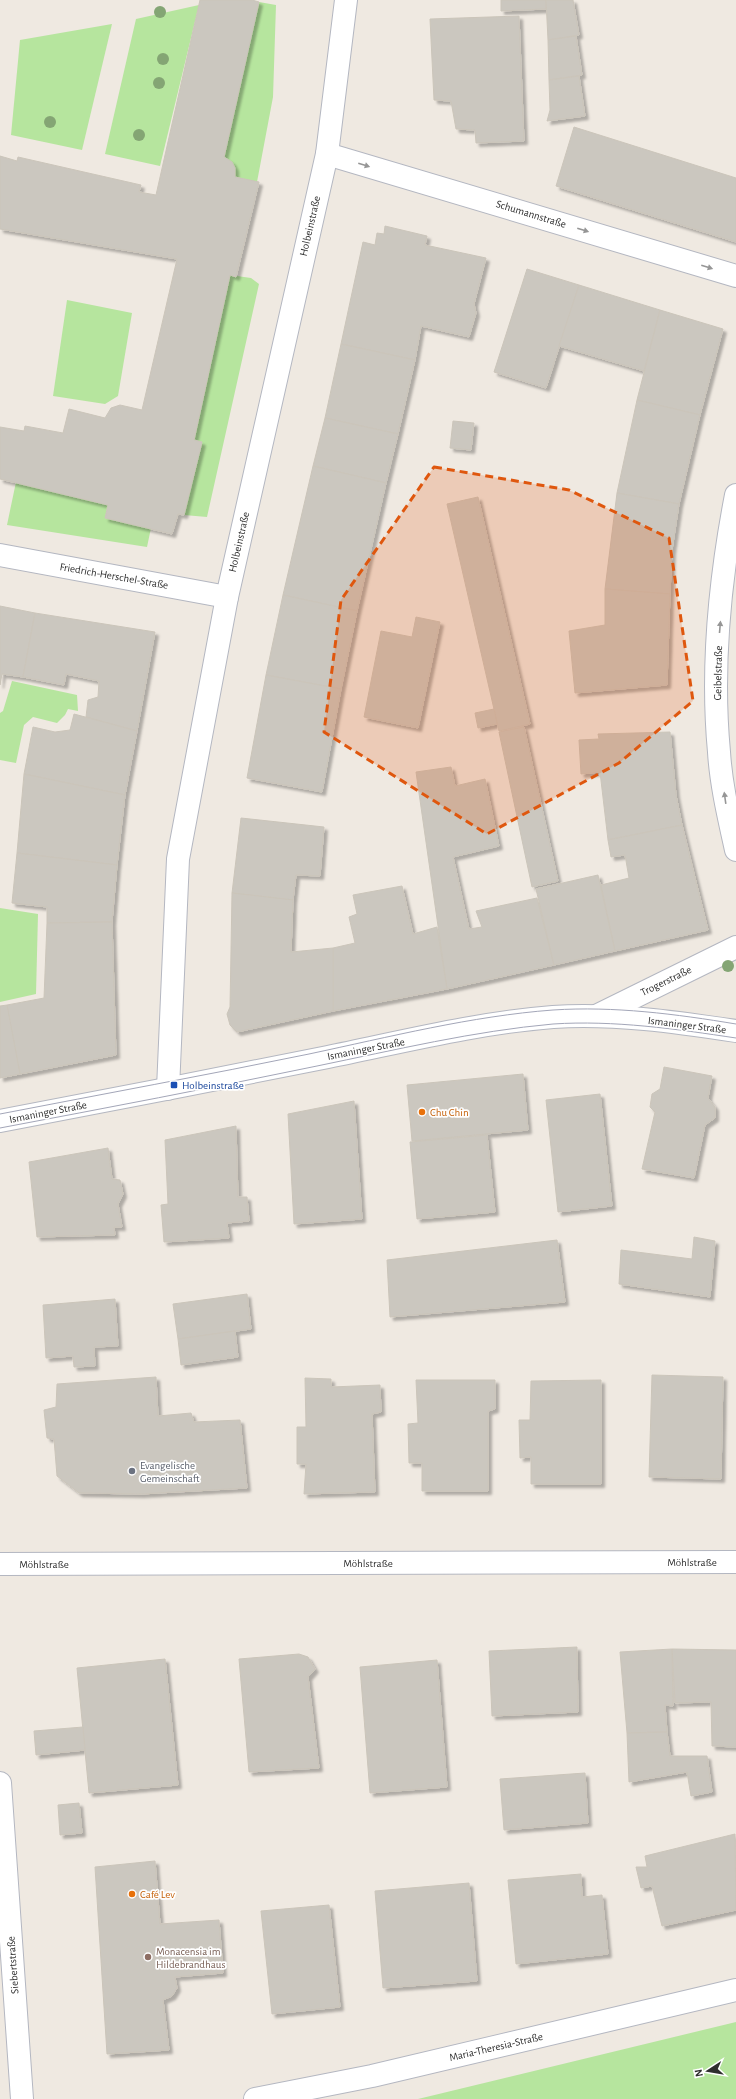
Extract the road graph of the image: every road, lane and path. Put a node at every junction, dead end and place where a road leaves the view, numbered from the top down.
1 (346, 0) edge
2 (327, 154) junction
3 (736, 276) edge
4 (736, 495) edge
5 (0, 555) edge
6 (227, 597) junction
7 (736, 850) edge
8 (736, 947) edge
9 (596, 1016) junction
10 (736, 1031) edge
11 (168, 1089) junction
12 (0, 1121) edge
13 (736, 1562) edge
14 (0, 1564) edge
15 (0, 1783) edge
16 (736, 1990) edge
17 (22, 2099) edge
18 (255, 2099) edge

1 - 2 street, Holbeinstraße
2 -> 3 street, Schumannstraße
2 - 6 street, Holbeinstraße
7 -> 4 street, Geibelstraße
5 - 6 street, Friedrich-Herschel-Straße
6 - 11 street, Holbeinstraße
8 - 9 street, Trogerstraße
9 - 10 street, Ismaninger Straße
9 - 11 street, Ismaninger Straße
11 - 12 street, Ismaninger Straße
13 - 14 street, Möhlstraße
15 - 17 street, Siebertstraße
16 - 18 street, Maria-Theresia-Straße

